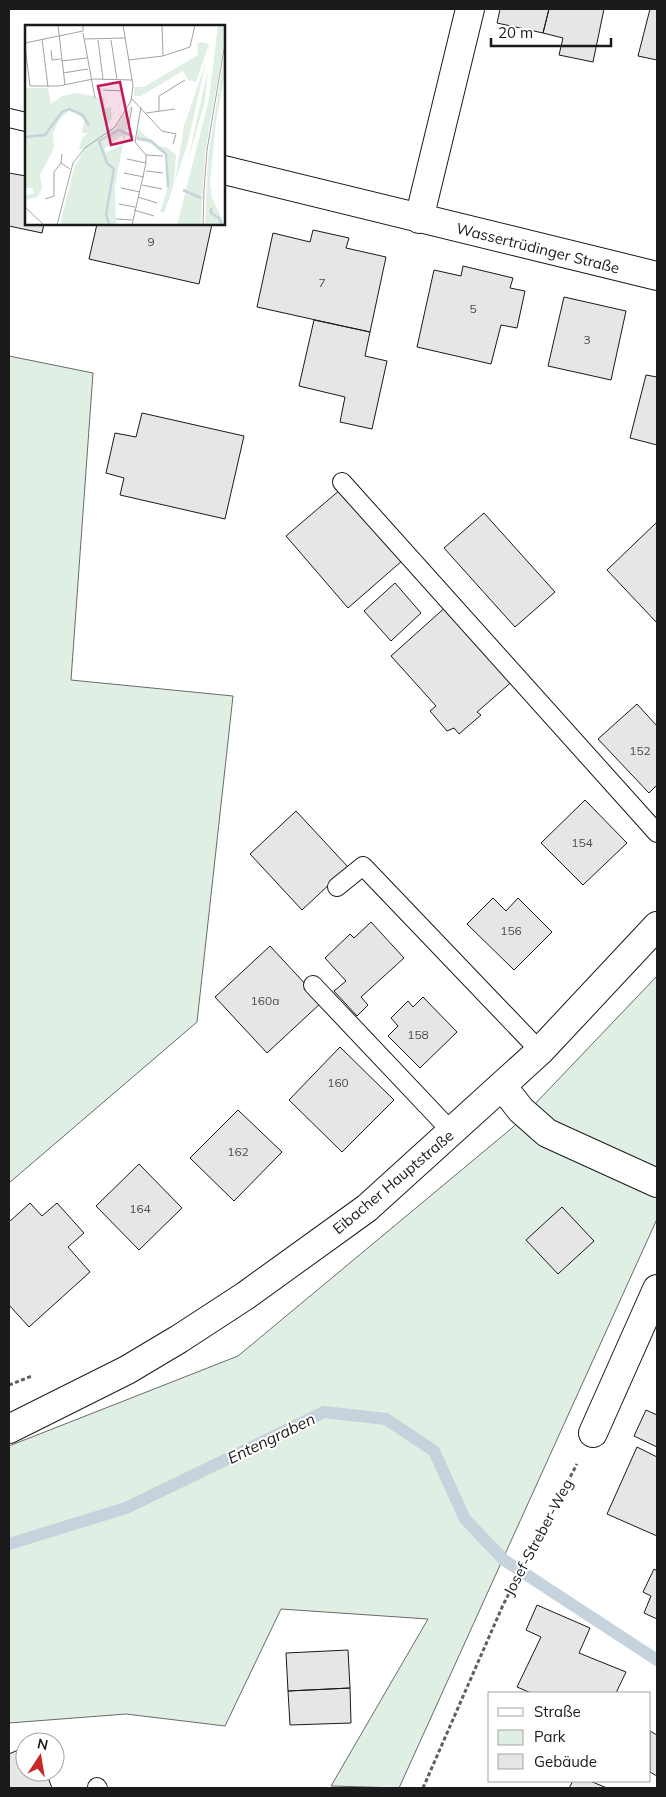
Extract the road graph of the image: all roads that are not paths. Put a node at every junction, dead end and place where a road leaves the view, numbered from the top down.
1 (470, 9) edge
2 (9, 118) edge
3 (25, 122) edge
4 (225, 170) edge
5 (420, 219) junction
6 (657, 276) edge
7 (342, 482) dead end
8 (657, 833) edge
9 (337, 887) dead end
10 (657, 926) edge
11 (313, 984) dead end
12 (540, 1051) junction
13 (502, 1086) junction
14 (452, 1132) junction
15 (657, 1183) edge
16 (657, 1288) edge
17 (9, 1429) edge
18 (593, 1433) road end

1 - 5 street
2 - 3 lane
4 - 5 street, Wassertrüdinger Straße
5 - 6 street, Wassertrüdinger Straße
7 - 8 lane
9 - 12 lane
10 - 12 street, Eibacher Hauptstraße
11 - 14 lane
12 - 13 street, Eibacher Hauptstraße
13 - 14 street, Eibacher Hauptstraße
13 - 15 street
14 - 17 street, Eibacher Hauptstraße
16 - 18 street

